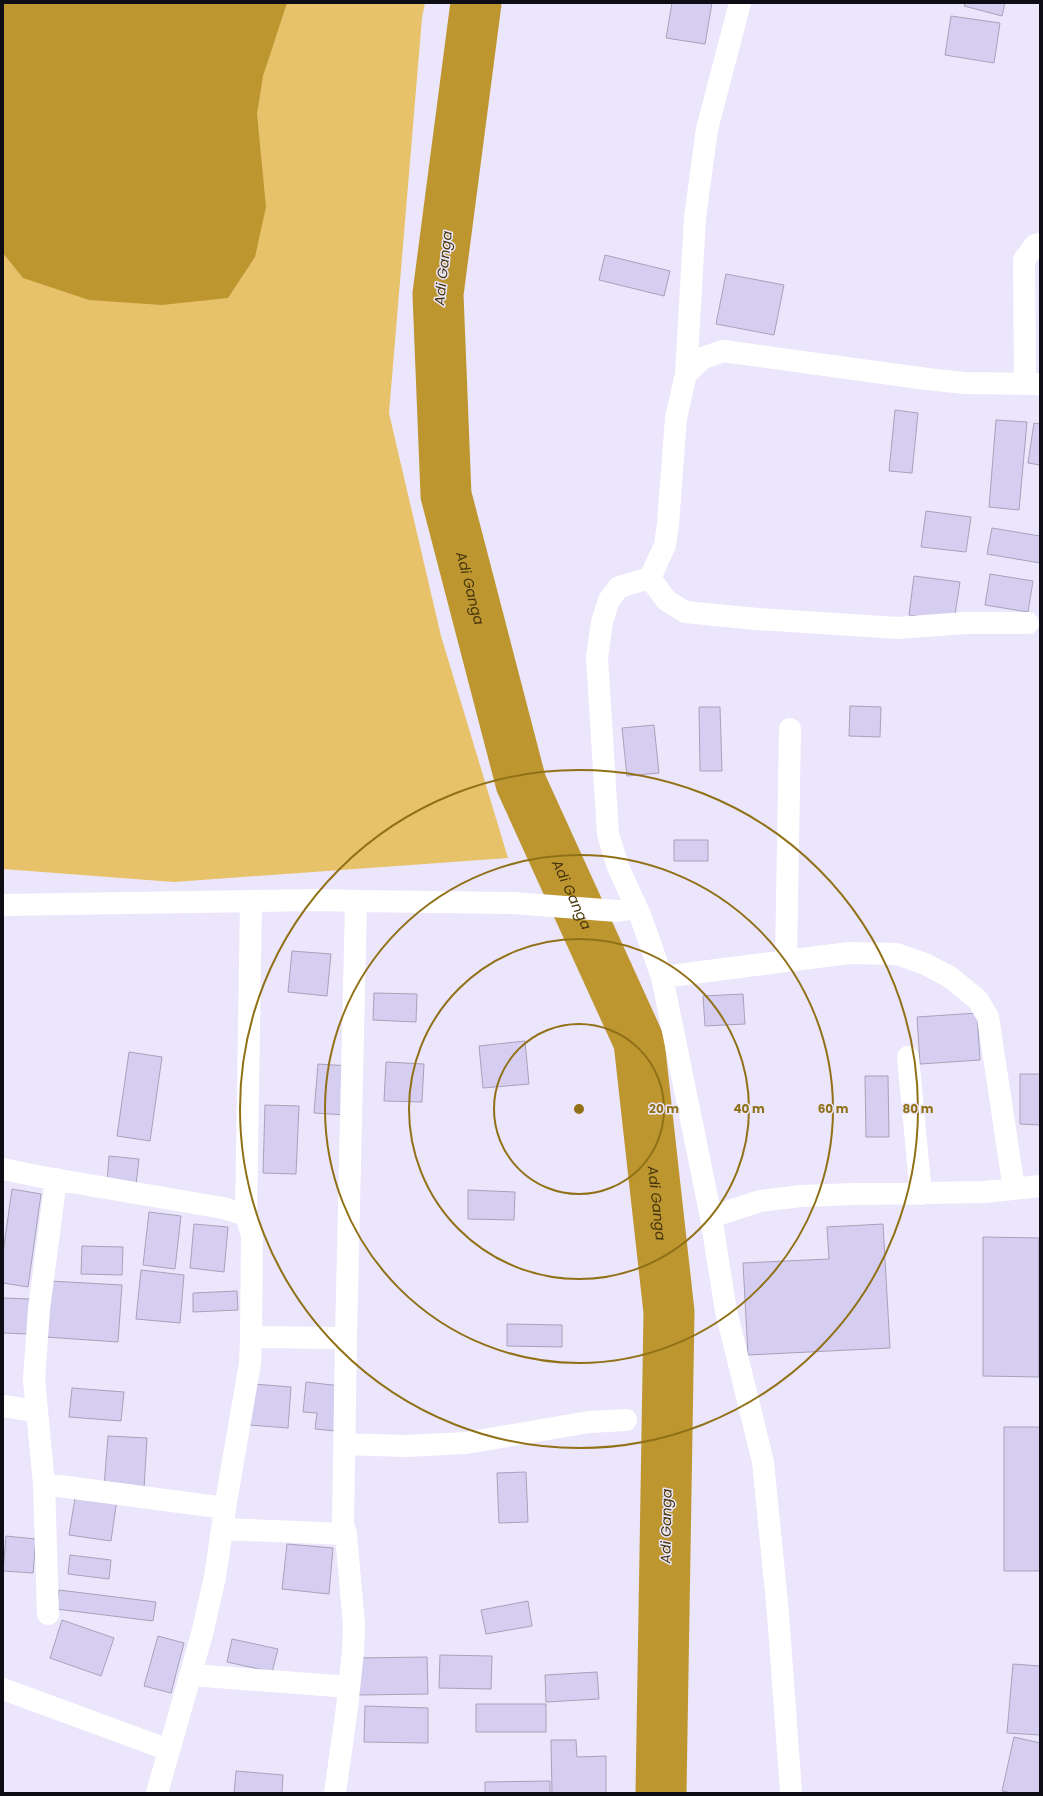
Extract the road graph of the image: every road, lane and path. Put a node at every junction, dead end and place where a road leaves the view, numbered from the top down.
1 (740, 3) edge
2 (1040, 244) edge
3 (686, 374) junction
4 (1033, 383) edge
5 (650, 578) junction
6 (1028, 623) dead end
7 (790, 729) dead end
8 (251, 901) junction
9 (356, 902) junction
10 (3, 905) edge
11 (631, 912) junction
12 (786, 960) junction
13 (660, 968) junction
14 (908, 1057) dead end
15 (3, 1169) edge
16 (56, 1180) junction
17 (1040, 1186) edge
18 (1014, 1189) junction
19 (921, 1194) junction
20 (246, 1215) junction
21 (711, 1217) junction
22 (251, 1337) junction
23 (346, 1338) junction
24 (3, 1406) edge
25 (36, 1411) junction
26 (626, 1420) dead end
27 (344, 1444) junction
28 (44, 1484) junction
29 (225, 1508) junction
30 (222, 1529) junction
31 (346, 1534) junction
32 (48, 1614) dead end
33 (191, 1675) junction
34 (349, 1687) junction
35 (3, 1689) edge
36 (169, 1750) junction
37 (157, 1793) edge
38 (335, 1793) edge
39 (791, 1793) edge

1 - 3 street
2 - 4 street
3 - 4 street
3 - 5 street
5 - 6 street
5 - 11 street
7 - 12 street
8 - 9 street
8 - 10 street
8 - 20 street
9 - 11 street
9 - 23 street
11 - 13 street
12 - 13 street
12 - 18 street
13 - 21 street
14 - 19 street
15 - 16 street
16 - 20 street
16 - 25 street
17 - 18 street
18 - 19 street
19 - 21 street
20 - 22 street
21 - 39 street
22 - 23 street
22 - 29 street
23 - 27 street
24 - 25 street
25 - 28 street
26 - 27 street
27 - 31 street
28 - 29 street
28 - 32 street
29 - 30 street
30 - 31 street
30 - 33 street
31 - 34 street
33 - 34 street
33 - 36 street
34 - 38 street
35 - 36 street
36 - 37 street

